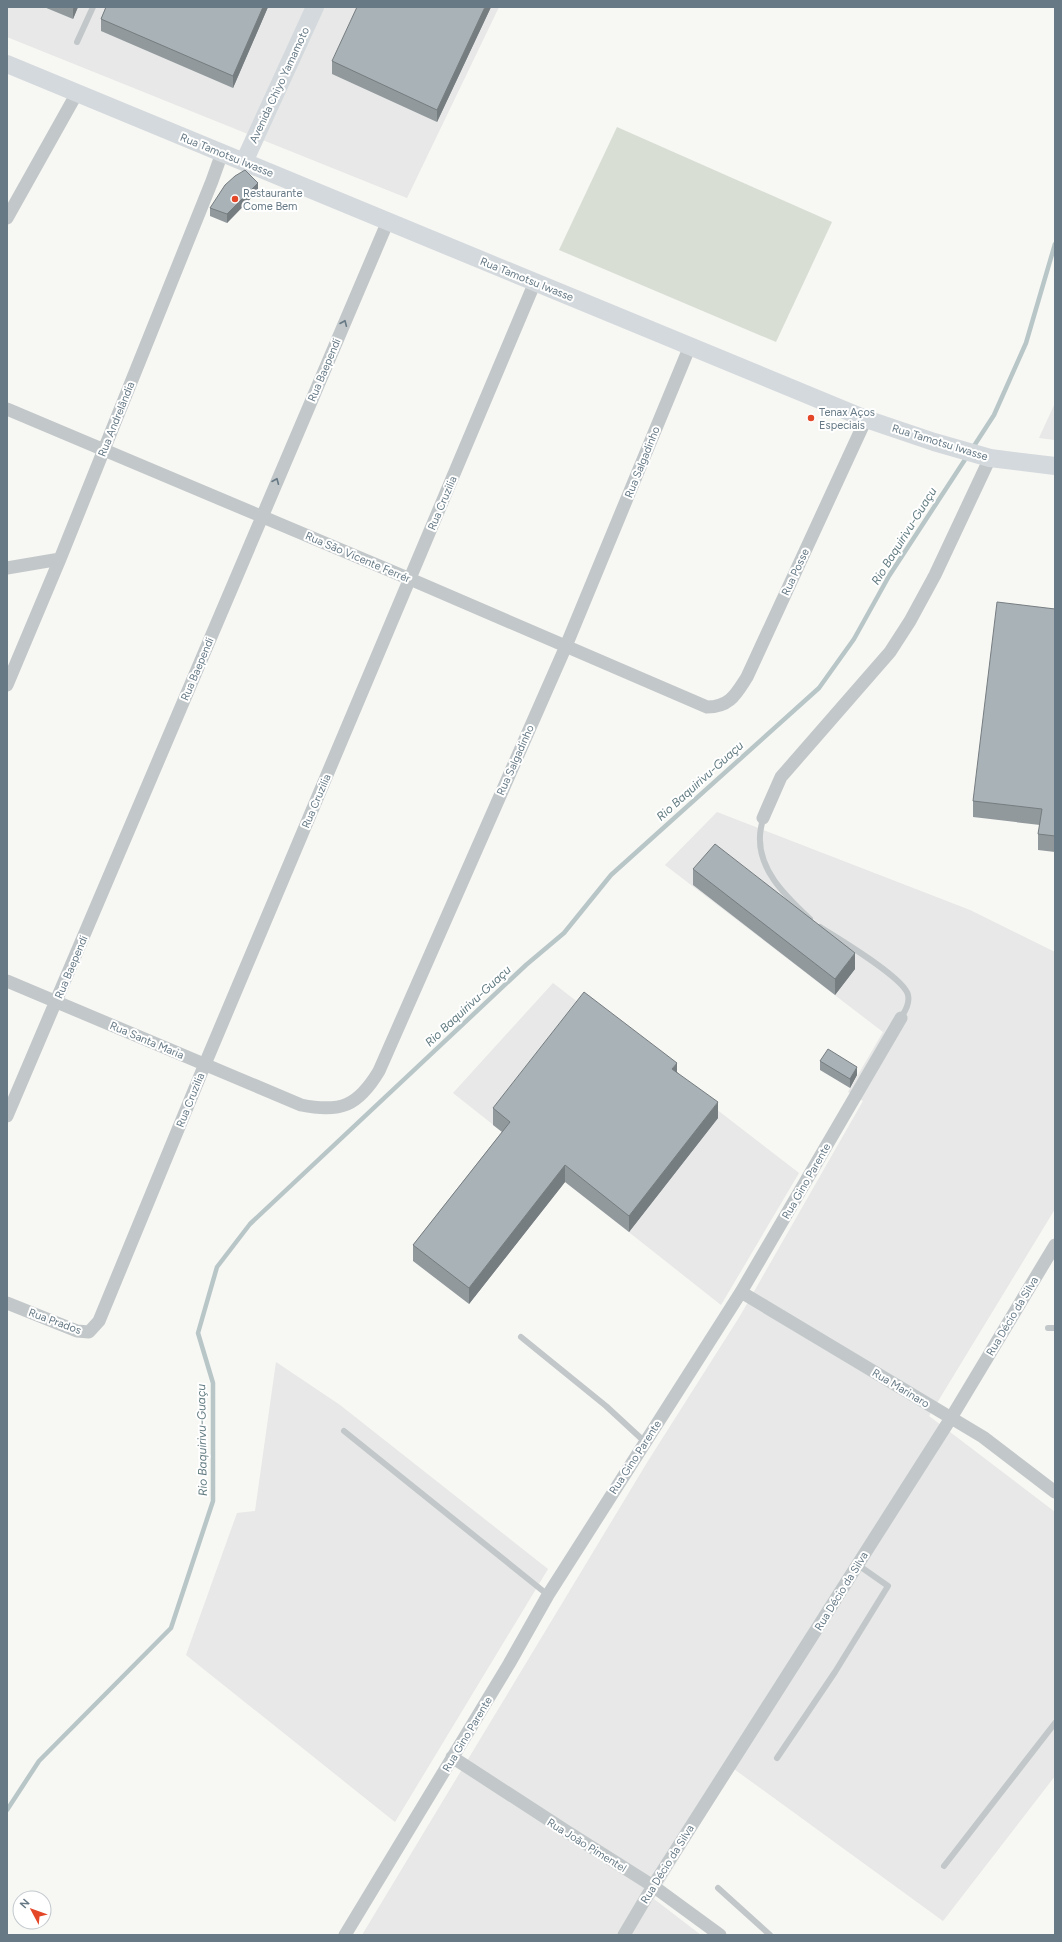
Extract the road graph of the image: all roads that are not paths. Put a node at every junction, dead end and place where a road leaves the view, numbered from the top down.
1 (93, 7) edge
2 (315, 7) edge
3 (76, 42) dead end
4 (7, 64) edge
5 (77, 93) junction
6 (222, 153) junction
7 (244, 162) junction
8 (7, 218) edge
9 (388, 221) junction
10 (536, 282) junction
11 (690, 346) junction
12 (7, 409) edge
13 (866, 419) junction
14 (104, 448) junction
15 (988, 457) junction
16 (1055, 466) edge
17 (261, 516) junction
18 (60, 559) junction
19 (7, 568) edge
20 (410, 579) junction
21 (566, 646) junction
22 (7, 685) edge
23 (708, 707) joint
24 (763, 818) joint
25 (7, 981) edge
26 (57, 1002) junction
27 (901, 1018) joint
28 (205, 1064) junction
29 (287, 1098) joint
30 (7, 1116) edge
31 (1055, 1244) edge
32 (741, 1292) junction
33 (7, 1303) edge
34 (99, 1321) joint
35 (521, 1337) dead end
36 (951, 1418) junction
37 (344, 1431) dead end
38 (645, 1442) junction
39 (1055, 1492) edge
40 (858, 1565) junction
41 (548, 1595) junction
42 (1055, 1724) edge
43 (452, 1757) junction
44 (777, 1758) dead end
45 (944, 1866) dead end
46 (652, 1886) junction
47 (718, 1888) dead end
48 (345, 1935) edge
49 (624, 1935) edge
50 (720, 1935) edge
51 (770, 1935) edge

1 - 3 lane
2 - 7 street, Avenida Chiyo Yamamoto
4 - 5 street, Rua Tamotsu Iwasse
5 - 6 street, Rua Tamotsu Iwasse
5 - 8 street
6 - 7 street, Rua Tamotsu Iwasse
6 - 14 street, Rua Andrelândia
7 - 9 street, Rua Tamotsu Iwasse
9 - 10 street, Rua Tamotsu Iwasse
17 -> 9 street, Rua Baependi
10 - 11 street, Rua Tamotsu Iwasse
10 - 20 street, Rua Cruzilia
11 - 13 street, Rua Tamotsu Iwasse
11 - 21 street, Rua Salgadinho
12 - 14 street, Rua São Vicente Ferrér
13 - 15 street, Rua Tamotsu Iwasse
13 - 23 street, Rua Posse
14 - 17 street, Rua São Vicente Ferrér
14 - 18 street, Rua Andrelândia
15 - 16 street, Rua Tamotsu Iwasse
15 - 24 street
17 - 20 street, Rua São Vicente Ferrér
17 - 26 street, Rua Baependi
18 - 19 street
18 - 22 street, Rua Andrelândia
20 - 21 street, Rua São Vicente Ferrér
20 - 28 street, Rua Cruzilia
21 - 23 street, Rua São Vicente Ferrér
21 - 29 street, Rua Salgadinho
24 - 27 lane, Rua Gino Parente
25 - 26 street, Rua Santa Maria
26 - 28 street, Rua Santa Maria
26 - 30 street, Rua Baependi
27 - 32 street, Rua Gino Parente
28 - 29 street, Rua Santa Maria
28 - 34 street, Rua Cruzilia
31 - 36 street, Rua Décio da Silva
32 - 36 street, Rua Marinaro
32 - 38 street, Rua Gino Parente
33 - 34 street, Rua Prados
35 - 38 lane
36 - 39 street, Rua Marinaro
36 - 40 street, Rua Décio da Silva
37 - 41 lane
38 - 41 street, Rua Gino Parente
40 - 44 lane
40 - 46 street, Rua Décio da Silva
41 - 43 street, Rua Gino Parente
42 - 45 lane
43 - 46 street, Rua João Pimentel
43 - 48 street, Rua Gino Parente
46 - 49 street, Rua Décio da Silva
46 - 50 street, Rua João Pimentel
47 - 51 lane

